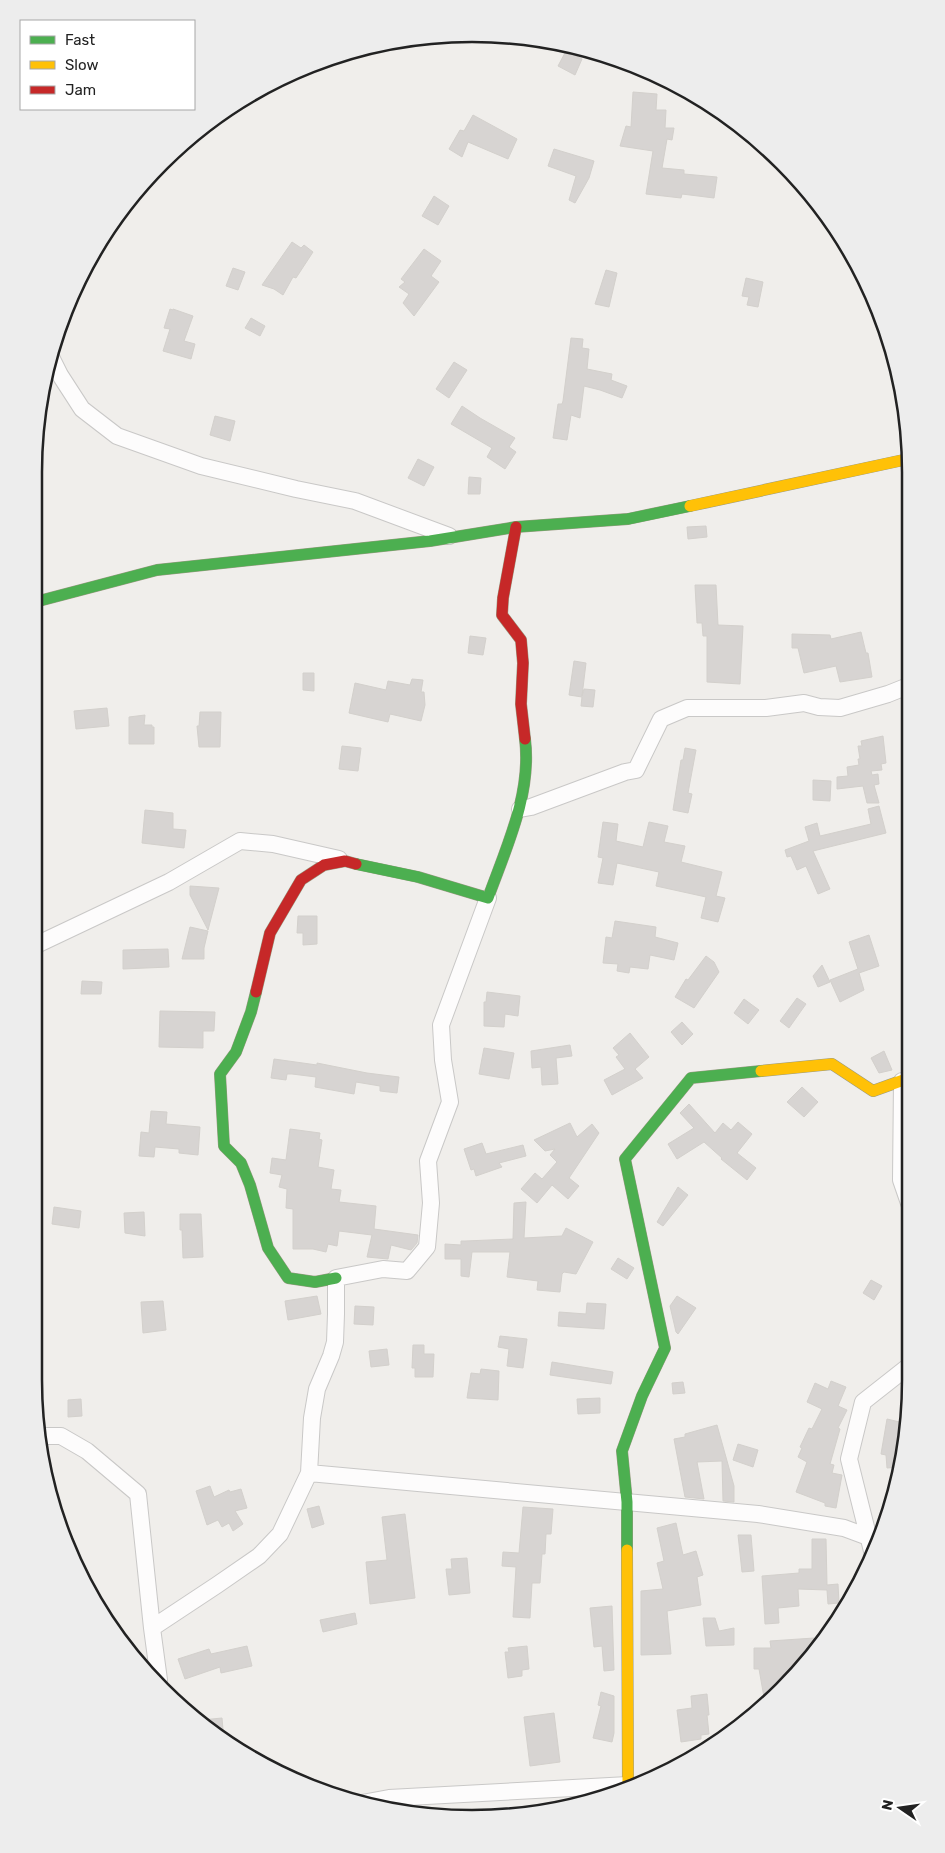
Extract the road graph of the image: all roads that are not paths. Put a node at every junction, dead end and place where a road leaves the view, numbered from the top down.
1 (56, 367) edge
2 (902, 460) edge
3 (516, 527) junction
4 (454, 538) junction
5 (42, 600) edge
6 (902, 688) edge
7 (520, 808) junction
8 (345, 861) junction
9 (488, 898) junction
10 (42, 942) edge
11 (902, 1080) edge
12 (902, 1160) edge
13 (902, 1183) edge
14 (336, 1278) junction
15 (902, 1371) edge
16 (46, 1436) edge
17 (309, 1473) junction
18 (627, 1502) junction
19 (873, 1537) edge
20 (873, 1538) edge
21 (152, 1628) junction
22 (158, 1674) edge
23 (629, 1781) edge
24 (616, 1786) edge
25 (396, 1803) edge

1 - 4 street
2 - 3 street
3 - 4 street
3 - 7 street
4 - 5 street
6 - 7 street
7 - 9 street
8 - 9 street
8 - 10 street
8 - 14 street
9 - 14 street
11 - 18 street
12 - 13 street
14 - 17 street
15 - 19 street
16 - 21 street
17 - 18 street
17 - 21 street
18 - 20 street
18 - 23 street
21 - 22 street
24 - 25 street

